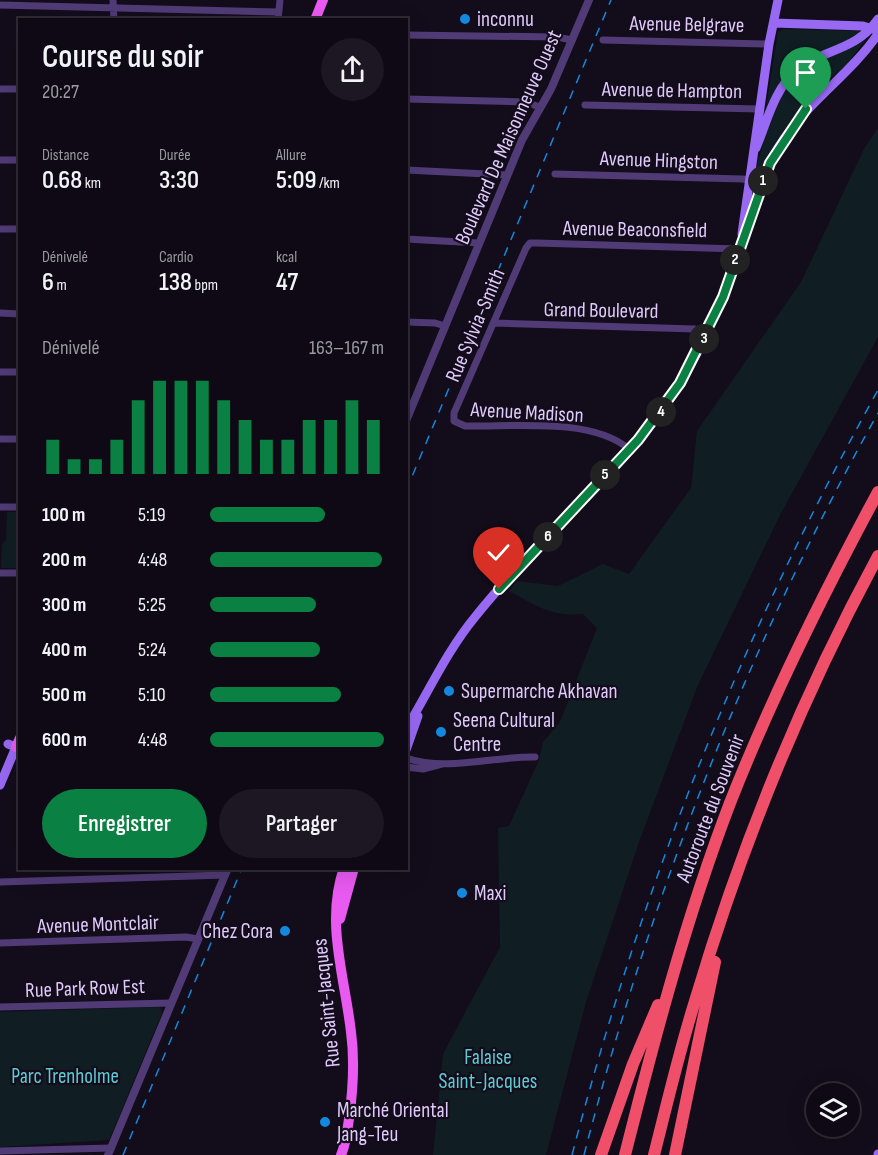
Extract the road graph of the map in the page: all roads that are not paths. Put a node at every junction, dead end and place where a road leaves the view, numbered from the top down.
1 (280, 0) edge
2 (323, 0) edge
3 (588, 0) edge
4 (778, 0) edge
5 (114, 4) edge
6 (0, 5) edge
7 (278, 16) edge
8 (316, 18) edge
9 (878, 19) edge
10 (774, 23) junction
11 (876, 31) edge
12 (408, 35) edge
13 (572, 40) junction
14 (603, 40) dead end
15 (769, 44) junction
16 (0, 89) edge
17 (18, 89) edge
18 (408, 99) edge
19 (585, 105) dead end
20 (540, 107) junction
21 (759, 109) junction
22 (753, 156) junction
23 (0, 160) edge
24 (18, 160) edge
25 (408, 170) edge
26 (555, 174) dead end
27 (507, 175) junction
28 (749, 180) junction
29 (762, 183) junction
30 (0, 228) edge
31 (18, 229) edge
32 (408, 239) edge
33 (741, 239) junction
34 (479, 243) junction
35 (530, 243) joint
36 (739, 249) junction
37 (0, 313) edge
38 (18, 314) edge
39 (408, 322) edge
40 (495, 323) junction
41 (445, 326) junction
42 (707, 333) junction
43 (0, 372) edge
44 (18, 372) edge
45 (408, 416) edge
46 (455, 422) joint
47 (0, 439) edge
48 (18, 439) edge
49 (629, 449) junction
50 (878, 492) edge
51 (0, 507) edge
52 (18, 507) edge
53 (878, 556) edge
54 (0, 573) edge
55 (18, 573) edge
56 (423, 701) junction
57 (408, 726) edge
58 (14, 744) edge
59 (408, 744) edge
60 (535, 757) dead end
61 (408, 758) edge
62 (447, 762) junction
63 (408, 767) edge
64 (0, 785) edge
65 (344, 870) edge
66 (353, 870) edge
67 (226, 872) edge
68 (735, 879) junction
69 (0, 882) edge
70 (338, 926) junction
71 (198, 939) junction
72 (0, 944) edge
73 (672, 977) junction
74 (171, 1003) junction
75 (0, 1007) edge
76 (0, 1151) edge
77 (109, 1152) edge
78 (344, 1152) edge
79 (601, 1155) edge
80 (625, 1155) edge
81 (654, 1155) edge
82 (675, 1155) edge

1 - 7 street
2 - 8 main road
3 - 13 street, Boulevard De Maisonneuve Ouest
4 - 10 main road
5 - 6 street
5 - 7 street
9 - 11 main road
10 - 11 main road, Avenue Belgrave
10 - 15 main road
11 - 22 main road
11 - 29 main road
12 - 13 street
13 - 20 street, Boulevard De Maisonneuve Ouest
14 - 15 street, Avenue Belgrave
15 - 21 main road
16 - 17 street
18 - 20 street
19 - 21 street, Avenue de Hampton
20 - 27 street, Boulevard De Maisonneuve Ouest
21 - 22 main road
22 - 28 main road
23 - 24 street
25 - 27 street
26 - 28 street, Avenue Hingston
27 - 34 street, Boulevard De Maisonneuve Ouest
28 - 29 street, Avenue Hingston
28 - 33 main road
29 - 33 main road
30 - 31 street
32 - 34 street
33 - 36 main road
34 - 41 street, Boulevard De Maisonneuve Ouest
35 - 36 street, Avenue Beaconsfield
35 - 40 street, Rue Sylvia-Smith
36 - 42 main road
37 - 38 street
39 - 41 street
40 - 42 street, Grand Boulevard
40 - 46 street, Rue Sylvia-Smith
41 - 45 street, Boulevard De Maisonneuve Ouest
42 - 49 main road
43 - 44 street
46 - 49 street, Avenue Madison
47 - 48 street
49 - 56 main road
50 - 73 highway, Autoroute du Souvenir
51 - 52 street
53 - 68 highway
54 - 55 street
56 - 57 main road
56 - 59 main road
58 - 64 main road
60 - 62 street
61 - 62 street
62 - 63 street
65 - 70 main road, Rue Saint-Jacques
66 - 70 main road, Rue Saint-Jacques
67 - 69 street
67 - 71 street
68 - 81 highway
68 - 82 highway
70 - 78 main road, Rue Saint-Jacques
71 - 72 street, Avenue Montclair
71 - 74 street
73 - 79 highway
73 - 80 highway, Autoroute du Souvenir
74 - 75 street, Rue Park Row Est
74 - 77 street
76 - 77 street

